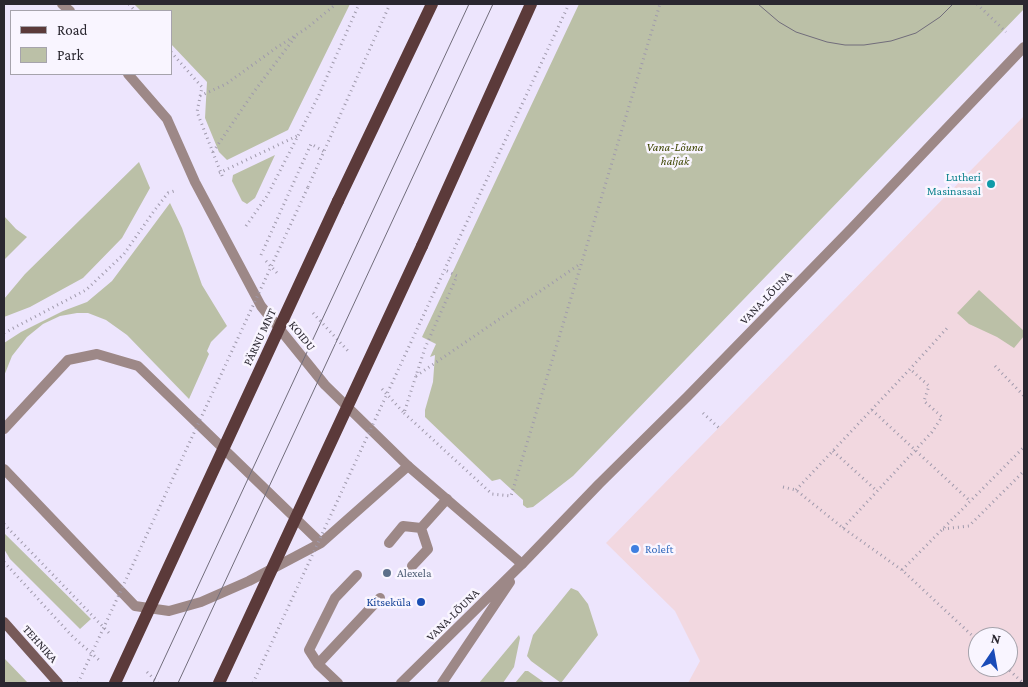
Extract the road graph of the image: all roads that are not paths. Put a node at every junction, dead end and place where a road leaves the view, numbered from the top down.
1 (432, 4) edge
2 (531, 4) edge
3 (1023, 48) edge
4 (129, 75) edge
5 (4, 429) edge
6 (408, 466) junction
7 (4, 469) edge
8 (447, 500) junction
9 (421, 528) junction
10 (321, 543) junction
11 (389, 543) dead end
12 (522, 564) junction
13 (412, 566) dead end
14 (357, 575) dead end
15 (380, 598) dead end
16 (4, 622) edge
17 (318, 664) junction
18 (58, 683) edge
19 (115, 683) edge
20 (219, 683) edge
21 (338, 683) edge
22 (402, 683) edge
23 (442, 683) edge

1 - 19 main road, PÄRNU MNT, bridge
2 - 20 main road, bridge
3 - 12 street, VANA-LÕUNA
4 - 6 street, KOIDU
5 - 10 street
6 - 8 street, KOIDU
6 - 10 street
7 - 10 street
8 - 9 street
8 - 12 street, KOIDU
9 - 11 street
9 - 13 street
12 - 22 street, VANA-LÕUNA
12 - 23 street, VANA-LÕUNA
14 - 17 street
15 - 17 street
16 - 18 main road, TEHNIKA
17 - 21 street

